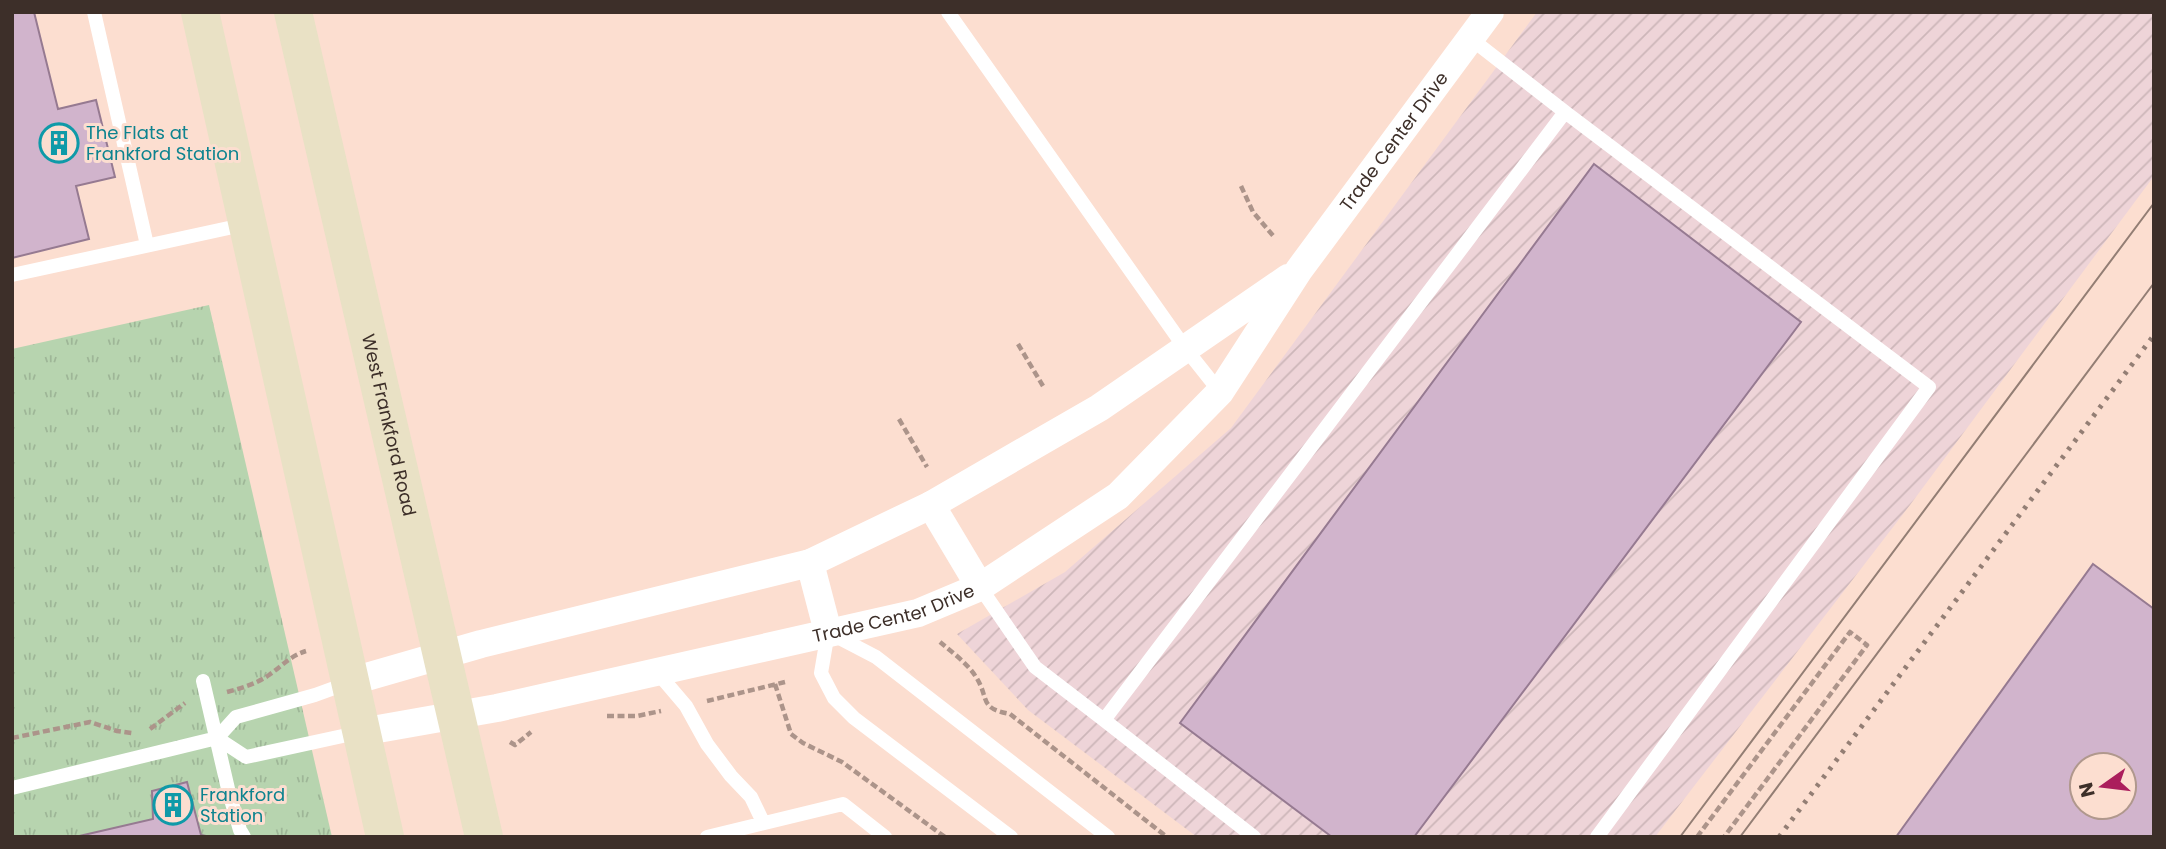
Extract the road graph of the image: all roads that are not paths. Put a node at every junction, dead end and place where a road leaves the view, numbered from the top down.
1 (94, 12) edge
2 (200, 12) edge
3 (293, 12) edge
4 (948, 12) edge
5 (1490, 12) edge
6 (1470, 38) junction
7 (1565, 112) junction
8 (247, 224) junction
9 (147, 245) junction
10 (1299, 270) junction
11 (12, 275) edge
12 (1185, 348) junction
13 (1220, 392) junction
14 (931, 505) junction
15 (810, 563) junction
16 (980, 587) junction
17 (828, 632) junction
18 (443, 655) junction
19 (657, 672) junction
20 (203, 681) dead end
21 (349, 682) junction
22 (457, 716) junction
23 (1104, 720) junction
24 (361, 732) junction
25 (217, 738) junction
26 (12, 788) edge
27 (763, 822) junction
28 (244, 837) edge
29 (385, 837) edge
30 (484, 837) edge
31 (707, 837) edge
32 (885, 837) edge
33 (1011, 837) edge
34 (1108, 837) edge
35 (1254, 837) edge
36 (1597, 837) edge

1 - 9 lane
2 - 8 main road
3 - 18 main road, West Frankford Road
4 - 12 lane
5 - 6 street, Trade Center Drive
6 - 7 lane
6 - 10 street, Trade Center Drive
7 - 23 lane
7 - 36 lane
8 - 9 lane
8 - 21 main road
9 - 11 lane
10 - 12 street, Trade Center Drive
10 - 13 street, Trade Center Drive
12 - 13 lane
12 - 14 street, Trade Center Drive
13 - 16 street, Trade Center Drive
14 - 15 street, Trade Center Drive
14 - 16 street
15 - 17 street
15 - 18 street, Trade Center Drive
16 - 17 street, Trade Center Drive
16 - 23 lane
17 - 19 street, Trade Center Drive
17 - 33 lane
17 - 34 lane
18 - 21 street, Trade Center Drive
18 - 22 main road, West Frankford Road
19 - 22 street, Trade Center Drive
19 - 27 lane
20 - 25 lane
21 - 24 main road
21 - 25 lane
22 - 24 street, Trade Center Drive
22 - 30 main road, West Frankford Road
23 - 35 lane
24 - 25 lane
24 - 29 main road
25 - 26 lane
25 - 28 lane
27 - 31 lane
27 - 32 lane

